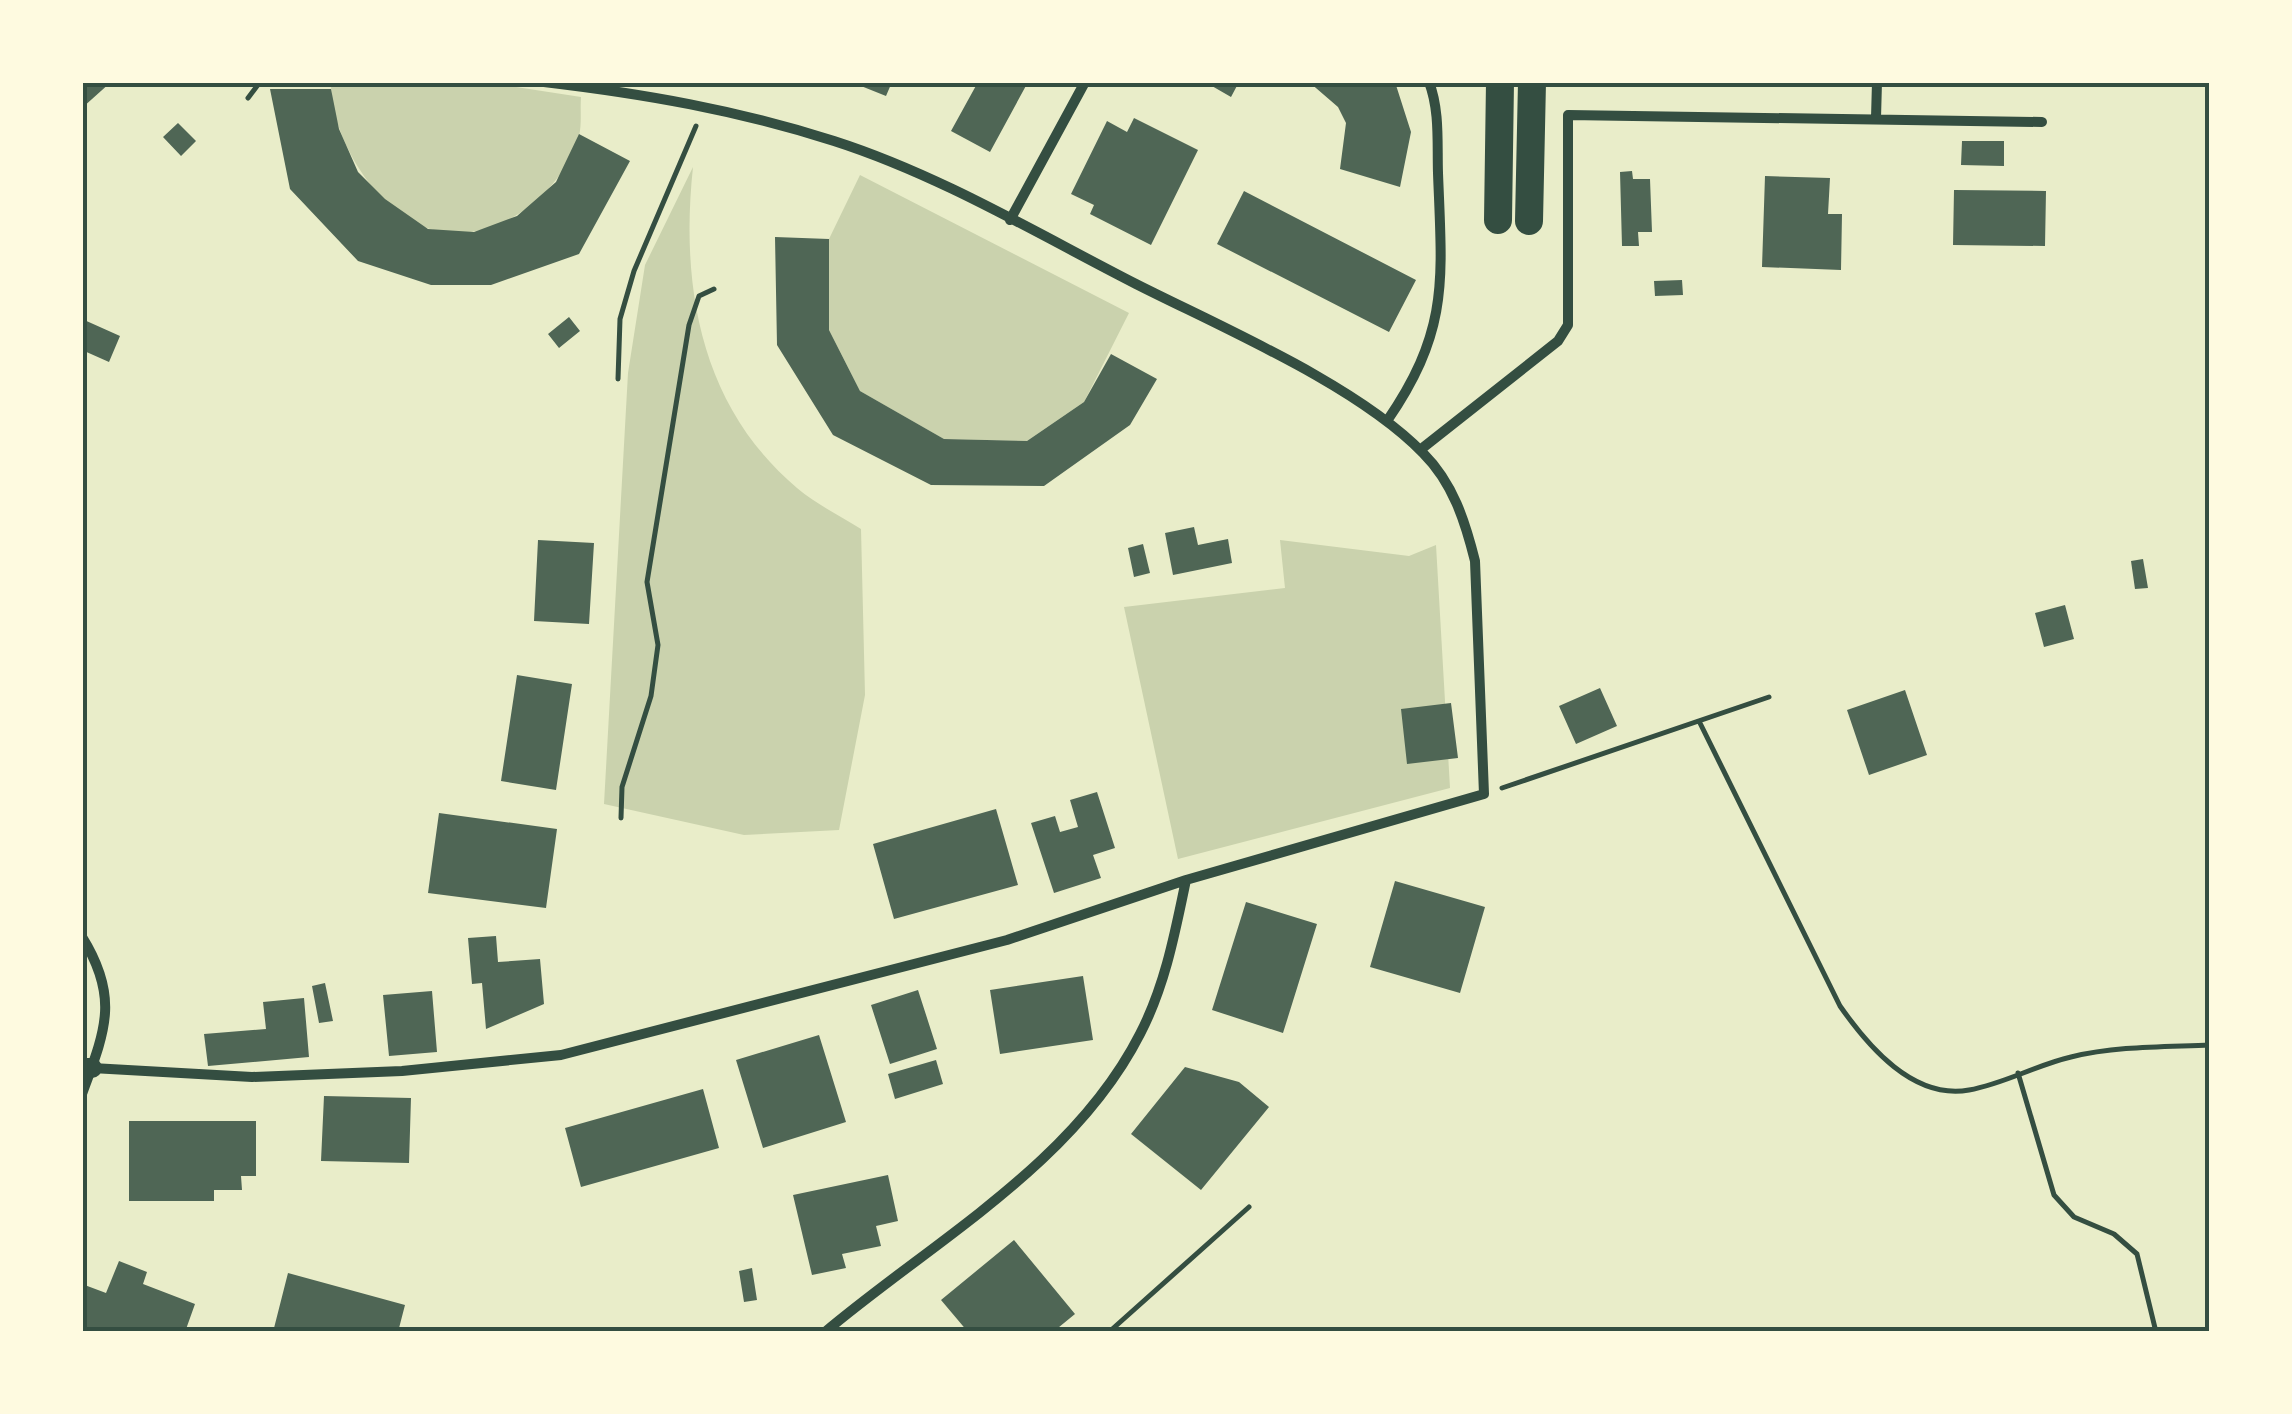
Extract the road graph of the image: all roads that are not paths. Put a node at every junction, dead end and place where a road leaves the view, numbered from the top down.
1 (544, 82) edge
2 (1084, 82) edge
3 (1428, 82) edge
4 (1500, 82) edge
5 (1532, 82) edge
6 (1877, 82) edge
7 (1876, 118) junction
8 (2042, 122) dead end
9 (1010, 220) junction
10 (1498, 220) dead end
11 (1529, 221) dead end
12 (1387, 422) junction
13 (1420, 450) junction
14 (1186, 880) junction
15 (82, 937) edge
16 (87, 1068) edge
17 (82, 1094) edge
18 (825, 1332) edge

1 - 9 street
2 - 9 street
3 - 12 street
4 - 10 highway
5 - 11 highway
6 - 7 street
7 - 8 street
7 - 13 street
9 - 12 street
12 - 13 street
13 - 14 street
14 - 16 street
14 - 18 street
15 - 16 street
16 - 17 street

